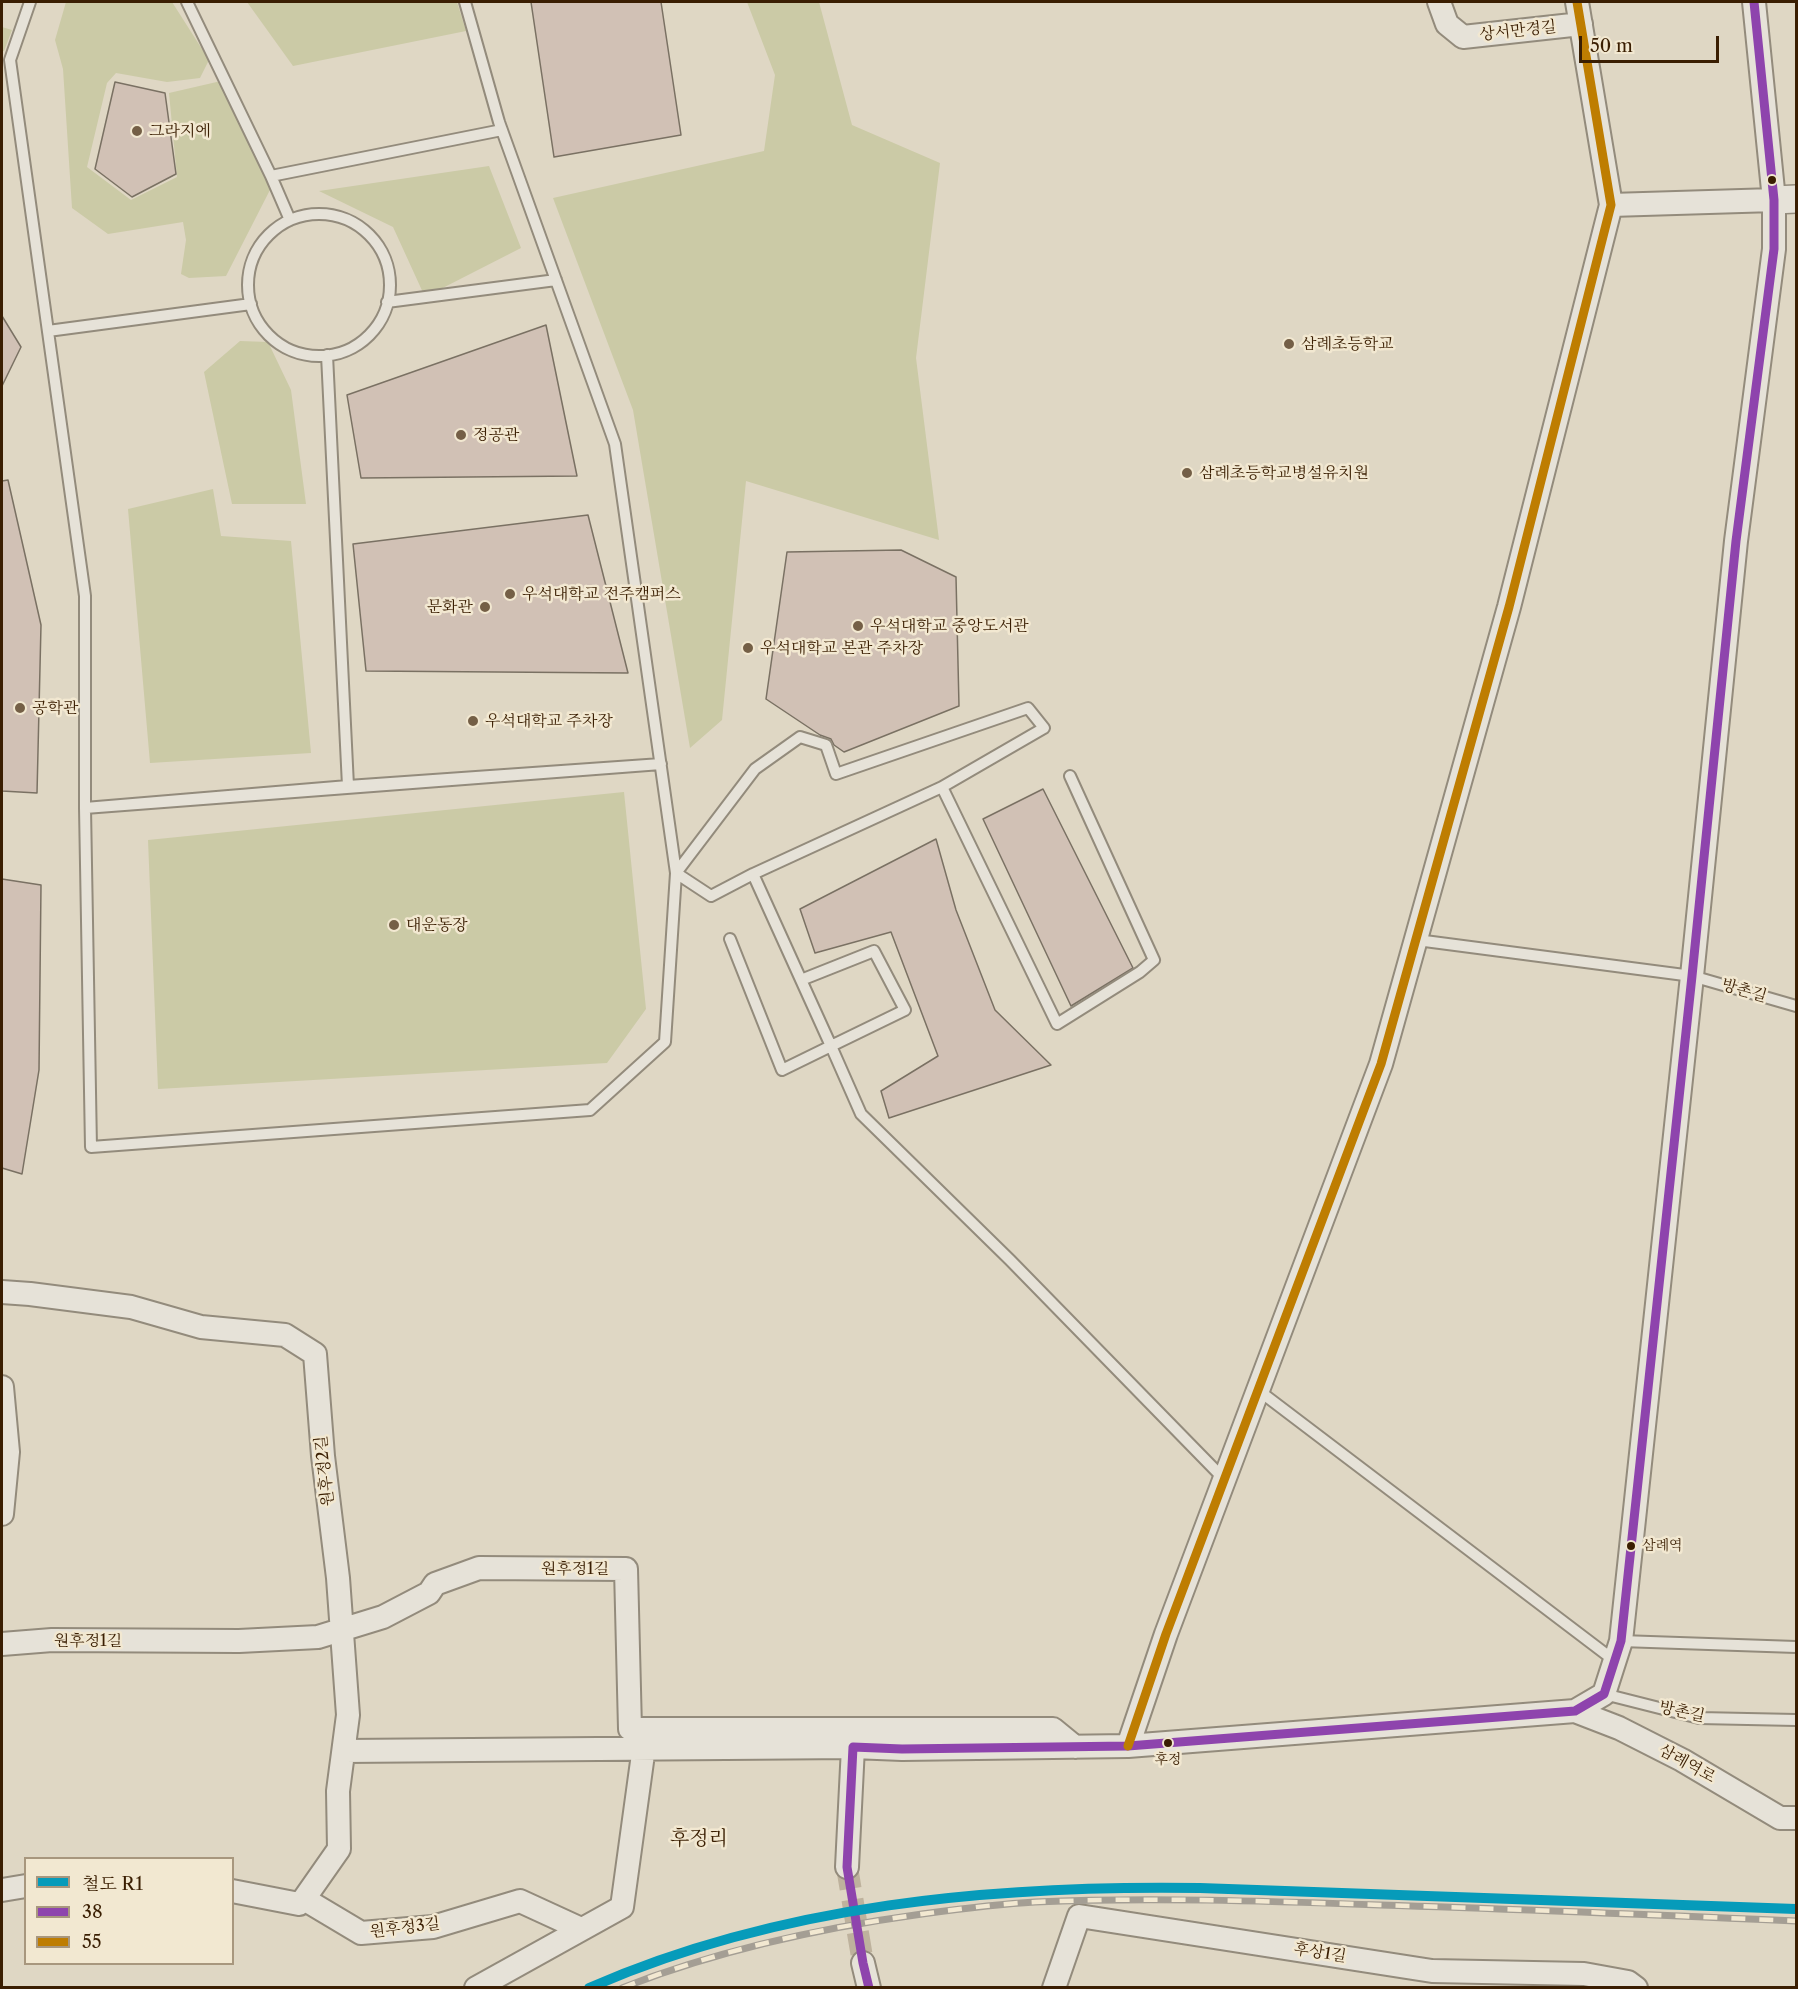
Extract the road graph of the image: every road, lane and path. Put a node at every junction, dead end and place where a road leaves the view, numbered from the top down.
1 (30, 2) edge
2 (187, 2) edge
3 (465, 2) edge
4 (1439, 2) edge
5 (1577, 2) edge
6 (1754, 2) edge
7 (1581, 24) junction
8 (502, 130) junction
9 (271, 176) junction
10 (1785, 199) edge
11 (1611, 205) junction
12 (290, 220) junction
13 (556, 280) junction
14 (387, 302) junction
15 (251, 304) junction
16 (48, 331) junction
17 (327, 355) junction
18 (661, 764) junction
19 (1070, 776) dead end
20 (348, 786) junction
21 (942, 787) junction
22 (85, 808) junction
23 (676, 873) junction
24 (753, 874) junction
25 (730, 939) dead end
26 (1417, 940) junction
27 (1692, 976) junction
28 (801, 980) junction
29 (1797, 1006) edge
30 (831, 1046) junction
31 (2, 1292) edge
32 (2, 1386) edge
33 (1258, 1390) junction
34 (1224, 1479) junction
35 (2, 1514) edge
36 (342, 1631) junction
37 (2, 1644) edge
38 (1797, 1647) edge
39 (1618, 1651) junction
40 (1604, 1694) junction
41 (1575, 1711) junction
42 (1797, 1720) edge
43 (630, 1729) junction
44 (1128, 1746) junction
45 (853, 1747) junction
46 (1075, 1747) junction
47 (644, 1748) junction
48 (344, 1751) junction
49 (1797, 1818) edge
50 (847, 1867) tunnel mouth
51 (24, 1886) edge
52 (2, 1890) edge
53 (234, 1892) edge
54 (304, 1899) junction
55 (582, 1929) junction
56 (862, 1963) tunnel mouth
57 (476, 1988) edge
58 (869, 1988) edge
59 (1054, 1988) edge
60 (1636, 1988) edge

1 - 16 lane
2 - 9 lane
3 - 8 lane
4 - 7 street, 상서만경길
5 - 7 street
6 - 10 street
7 - 11 street
8 - 9 lane
8 - 13 lane
9 - 12 lane
10 - 11 street
10 - 27 street
11 - 26 street
12 - 14 lane
12 - 15 lane
13 - 14 lane
13 - 18 lane
14 - 17 lane
15 - 16 lane
15 - 17 lane
16 - 22 lane
17 - 20 lane
18 - 20 lane
18 - 22 lane
18 - 23 lane
19 - 21 lane
20 - 22 lane
21 - 23 lane
21 - 24 lane
22 - 23 lane
23 - 24 lane
24 - 28 lane
25 - 30 lane
26 - 27 lane, 방촌길
26 - 33 street
27 - 29 lane, 방촌길
27 - 39 street
28 - 30 lane
28 - 30 lane
30 - 34 lane
31 - 36 street, 원후정2길
32 - 35 street
33 - 34 street
33 - 39 lane
34 - 44 street
36 - 37 street, 원후정1길
36 - 43 street, 원후정1길
36 - 48 street, 원후정2길
38 - 39 lane
39 - 40 street
40 - 41 street, 삼례역로
40 - 42 lane, 방촌길
41 - 44 street, 삼례역로
41 - 49 street, 삼례역로
43 - 46 street
43 - 47 street
44 - 46 street, 삼례역로
45 - 46 street, 삼례역로
45 - 47 street, 삼례역로
45 - 50 street
47 - 48 street, 삼례역로
47 - 55 street
48 - 54 street, 원후정2길
51 - 52 street
53 - 54 street
54 - 55 street, 원후정3길
55 - 57 street
56 - 58 street
59 - 60 street, 후상1길

